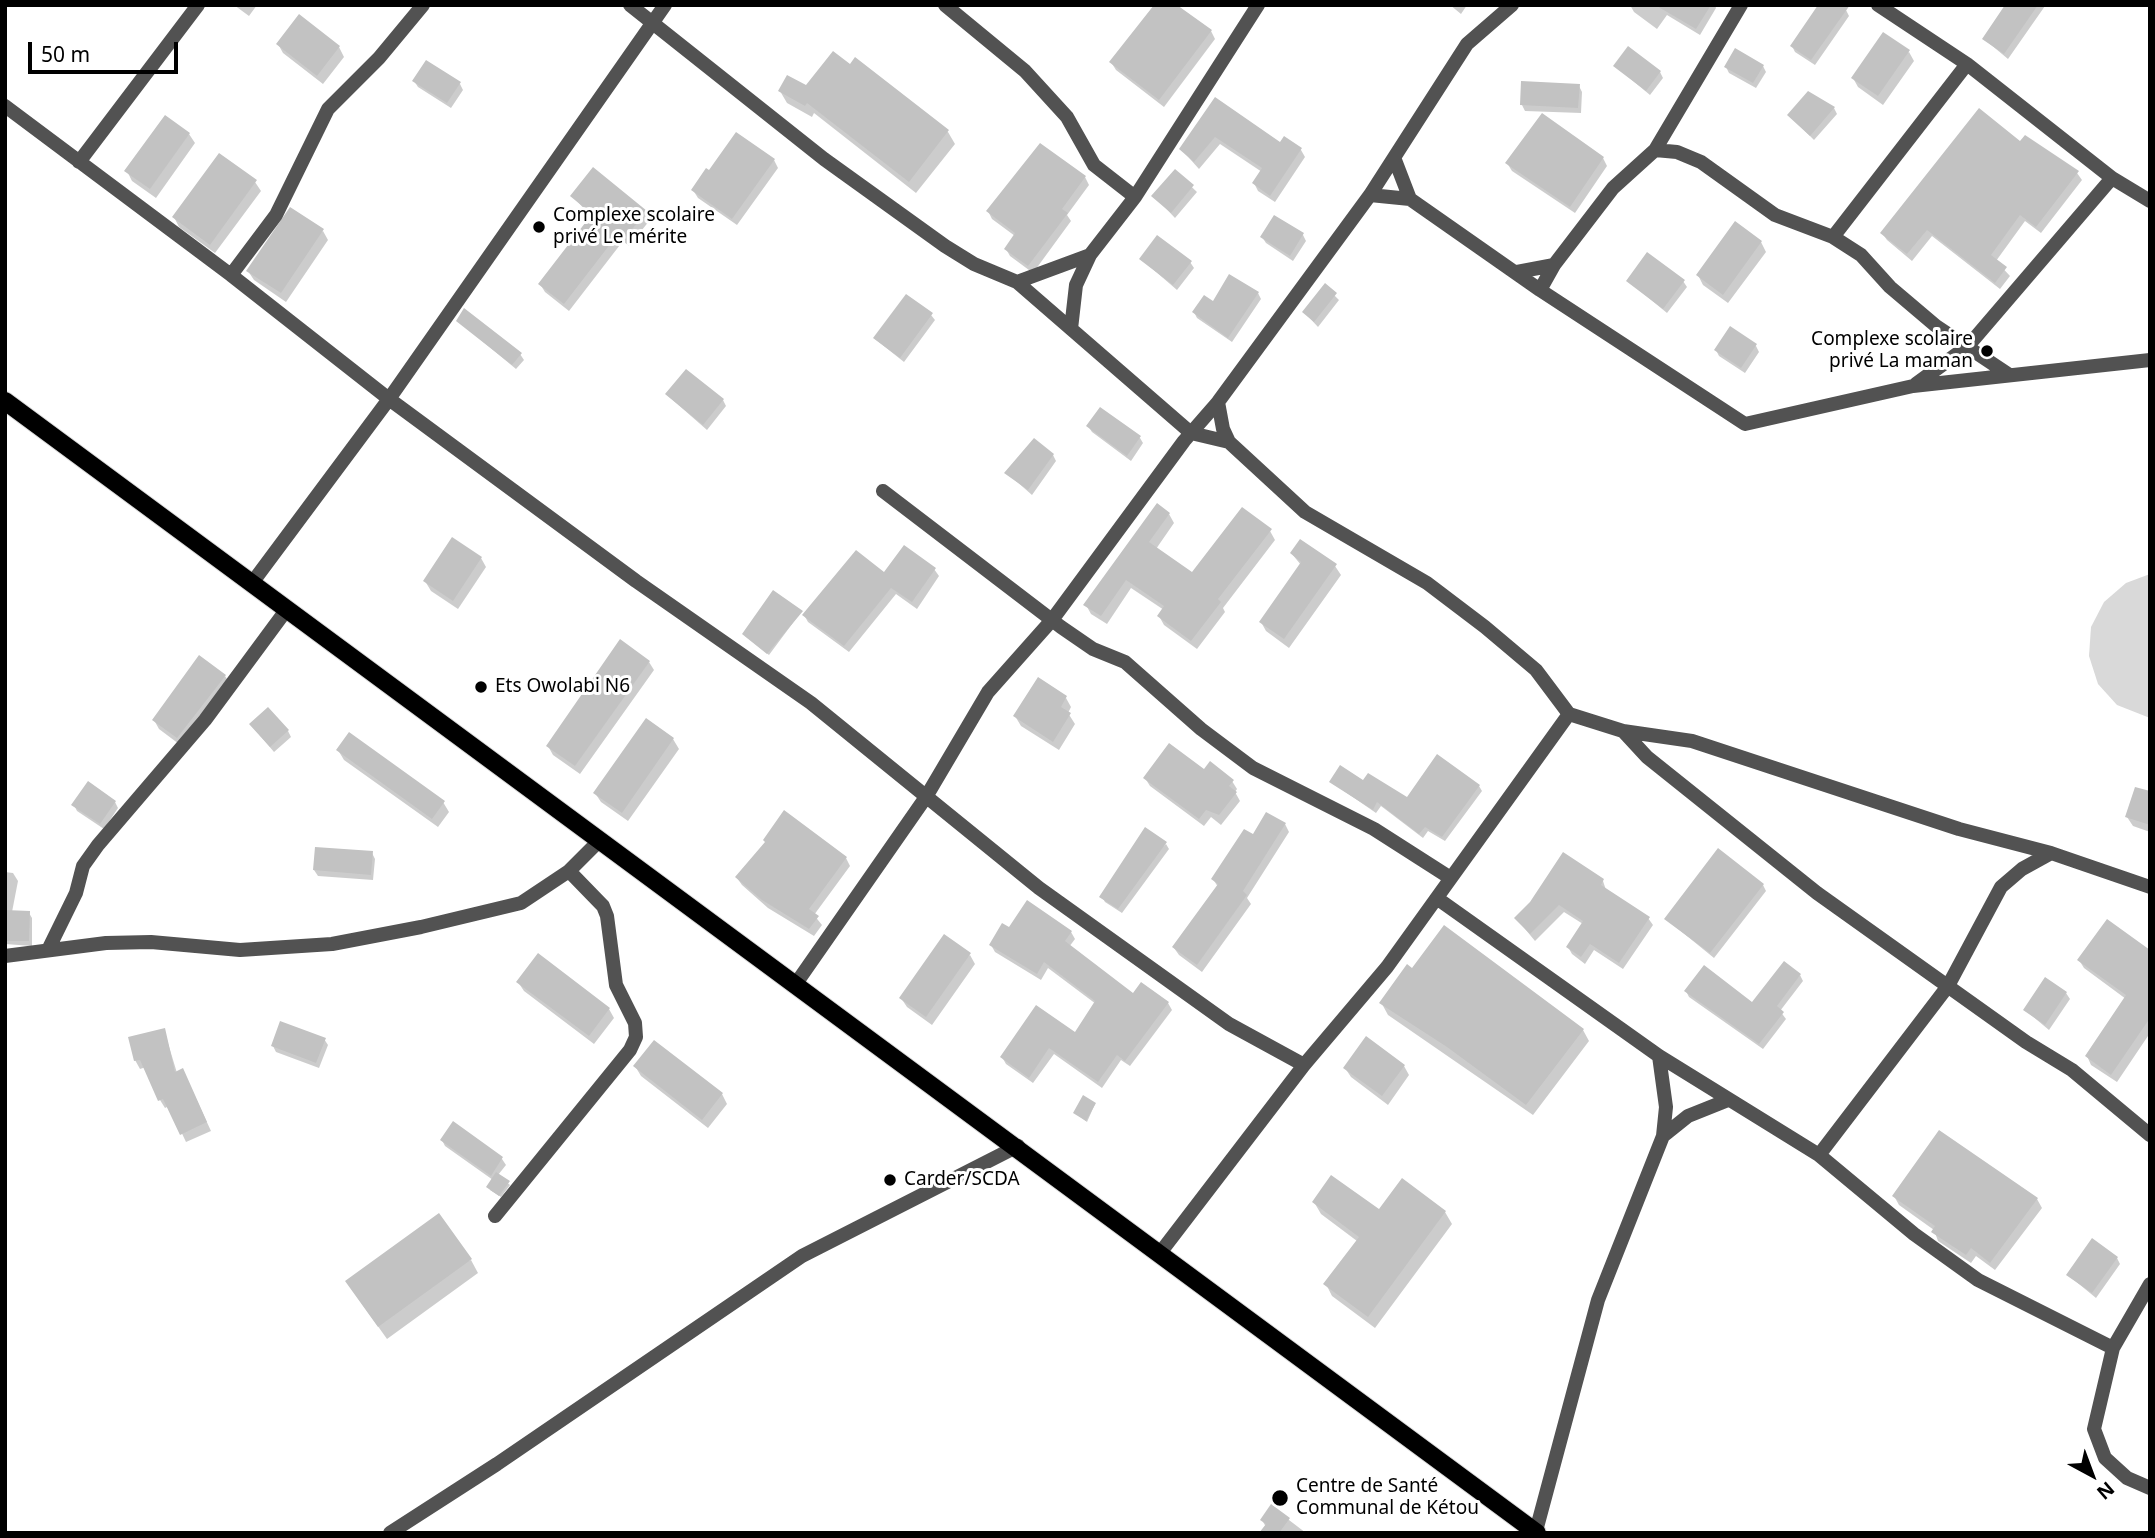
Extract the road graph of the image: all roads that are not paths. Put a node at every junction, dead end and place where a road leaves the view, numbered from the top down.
1 (198, 5) edge
2 (423, 5) edge
3 (631, 5) edge
4 (665, 5) edge
5 (945, 5) edge
6 (1258, 5) edge
7 (1512, 5) edge
8 (1741, 5) edge
9 (1878, 5) edge
10 (653, 23) junction
11 (1967, 64) junction
12 (5, 106) edge
13 (1655, 150) junction
14 (1395, 160) junction
15 (79, 162) junction
16 (2112, 178) junction
17 (1370, 195) junction
18 (1135, 197) junction
19 (1410, 199) junction
20 (2150, 201) edge
21 (1833, 237) junction
22 (1090, 255) junction
23 (1554, 265) junction
24 (1517, 272) junction
25 (231, 275) junction
26 (1017, 282) junction
27 (1541, 290) junction
28 (1071, 329) junction
29 (1968, 346) junction
30 (2150, 360) edge
31 (2008, 374) junction
32 (1913, 386) junction
33 (389, 400) junction
34 (5, 401) edge
35 (1218, 402) junction
36 (1191, 433) junction
37 (1229, 442) junction
38 (883, 491) dead end
39 (252, 583) junction
40 (287, 609) junction
41 (1052, 620) junction
42 (1569, 714) junction
43 (1623, 731) junction
44 (926, 797) junction
45 (599, 841) junction
46 (2051, 853) junction
47 (569, 871) junction
48 (1449, 877) junction
49 (2150, 887) edge
50 (1438, 899) junction
51 (48, 950) junction
52 (5, 956) edge
53 (795, 985) junction
54 (1948, 986) junction
55 (1659, 1056) junction
56 (1304, 1065) junction
57 (1728, 1100) junction
58 (2150, 1135) edge
59 (1663, 1136) junction
60 (1018, 1146) junction
61 (1819, 1155) junction
62 (495, 1216) dead end
63 (1160, 1253) junction
64 (2150, 1284) edge
65 (2113, 1348) junction
66 (2150, 1488) edge
67 (1536, 1532) edge
68 (390, 1533) edge

1 - 15 street
2 - 25 street
3 - 10 street
4 - 10 street
5 - 18 street
6 - 18 street
7 - 14 street
8 - 13 street
9 - 11 street
10 - 26 street
10 - 33 street
11 - 16 street
11 - 21 street
12 - 15 street
13 - 21 street
13 - 23 street
14 - 17 street
14 - 19 street
15 - 25 street
16 - 20 street
16 - 29 street
17 - 19 street
17 - 35 street
18 - 22 street
19 - 24 street
21 - 29 street
22 - 26 street
22 - 28 street
23 - 24 street
23 - 27 street
24 - 27 street
25 - 33 street
26 - 28 street
27 - 32 street
28 - 36 street
29 - 31 street
29 - 32 street
30 - 31 street
31 - 32 street
33 - 39 street
33 - 44 street
34 - 39 main road
35 - 36 street
35 - 37 street
36 - 37 street
36 - 41 street
37 - 42 street
38 - 41 street
39 - 40 main road
40 - 45 main road
40 - 51 street
41 - 44 street
41 - 48 street
42 - 43 street
42 - 48 street
43 - 46 street
43 - 54 street
44 - 53 street
44 - 56 street
45 - 47 street
45 - 53 main road
46 - 49 street
46 - 54 street
47 - 51 street
47 - 62 street
48 - 50 street
50 - 55 street
50 - 56 street
51 - 52 street
53 - 60 main road
54 - 58 street
54 - 61 street
55 - 57 street
55 - 59 street
56 - 63 street
57 - 59 street
57 - 61 street
59 - 67 street
60 - 63 main road
60 - 68 street
61 - 65 street
63 - 67 main road
64 - 65 street
65 - 66 street

